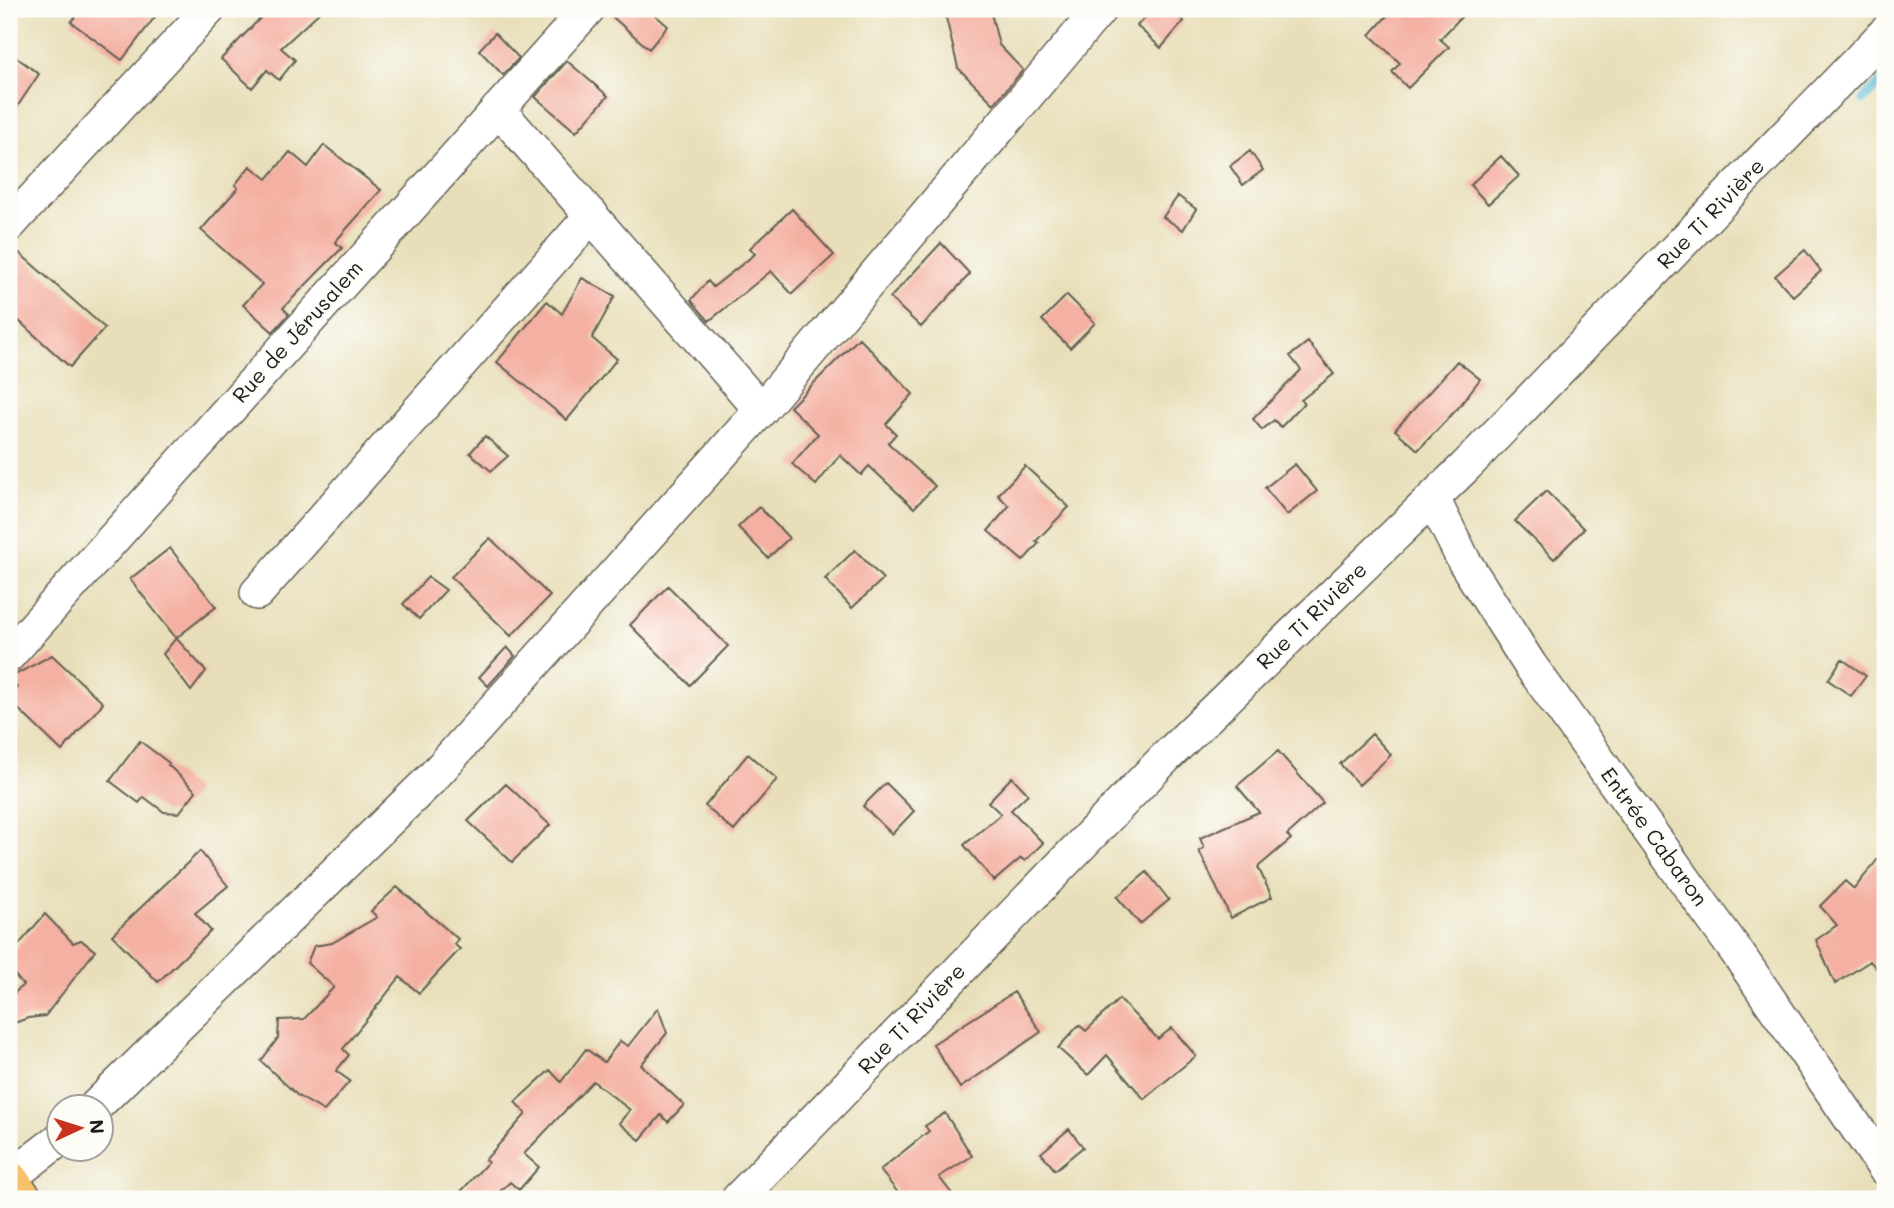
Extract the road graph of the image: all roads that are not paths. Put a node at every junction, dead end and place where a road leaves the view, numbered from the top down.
1 (209, 9) edge
2 (588, 9) edge
3 (1100, 9) edge
4 (1885, 33) edge
5 (498, 109) junction
6 (592, 215) junction
7 (9, 225) edge
8 (761, 410) junction
9 (1433, 499) junction
10 (257, 593) dead end
11 (9, 655) edge
12 (111, 1092) edge
13 (46, 1150) edge
14 (1885, 1170) edge
15 (9, 1179) edge
16 (23, 1199) edge
17 (738, 1199) edge

1 - 7 street
2 - 5 street, Rue de Jérusalem
3 - 8 street
4 - 9 street, Rue Ti Rivière
5 - 6 street
5 - 11 street, Rue de Jérusalem
6 - 8 street
6 - 10 street
8 - 12 street
9 - 14 street, Entrée Cabaron
9 - 17 street, Rue Ti Rivière
13 - 15 street
15 - 16 main road

